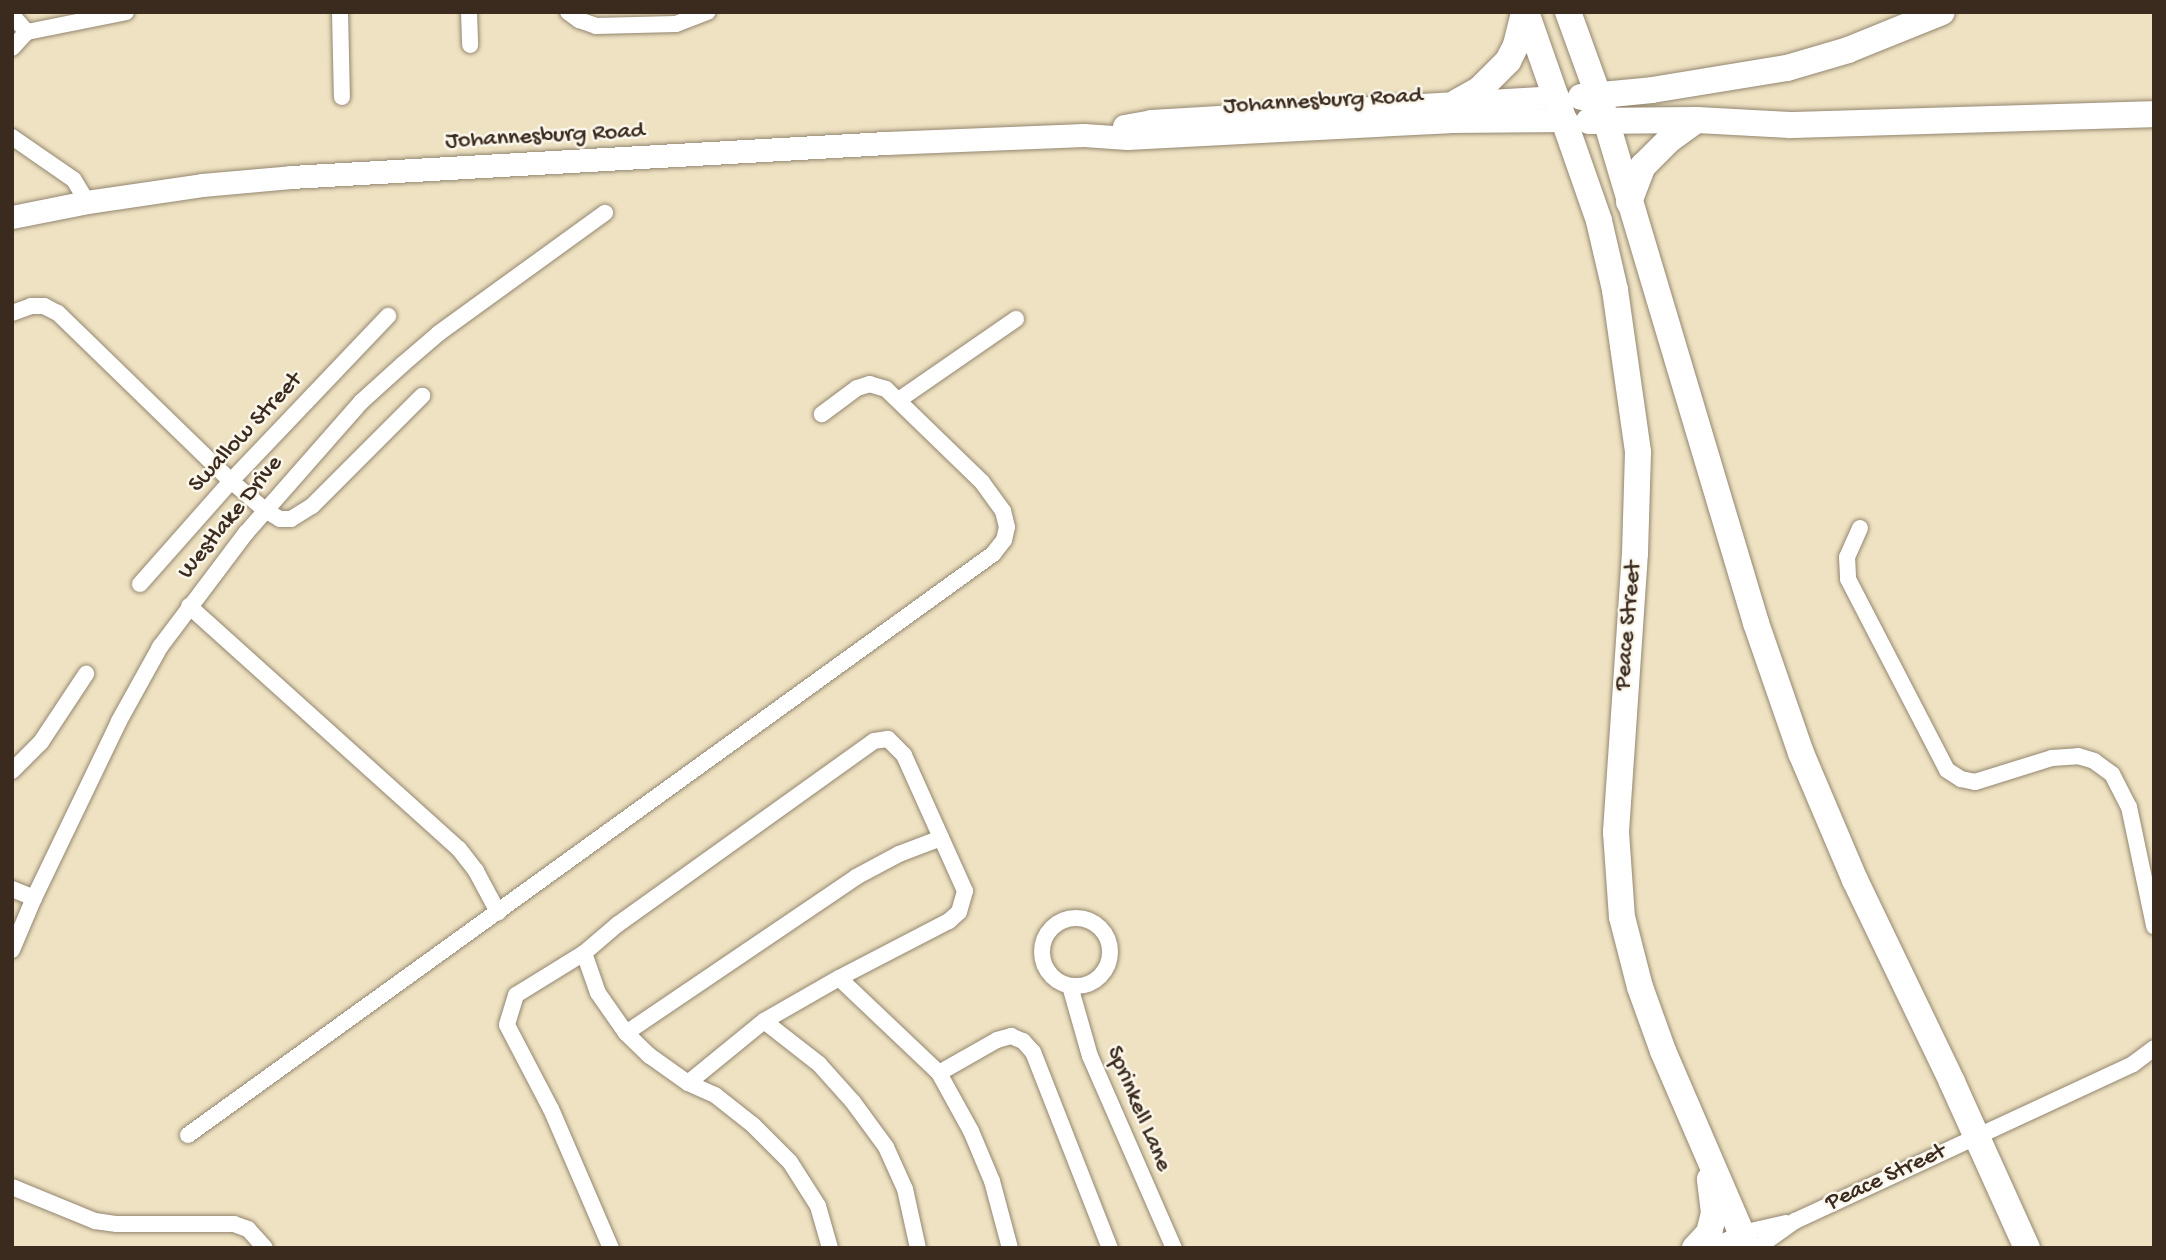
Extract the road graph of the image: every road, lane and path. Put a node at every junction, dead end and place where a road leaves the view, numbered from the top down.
1 (126, 12) edge
2 (340, 12) edge
3 (469, 12) edge
4 (568, 12) edge
5 (708, 12) edge
6 (1525, 12) edge
7 (1568, 12) edge
8 (1942, 12) edge
9 (12, 15) edge
10 (27, 32) junction
11 (470, 45) dead end
12 (12, 48) edge
13 (342, 97) dead end
14 (1457, 102) junction
15 (1561, 108) junction
16 (1601, 109) junction
17 (2154, 114) edge
18 (1697, 120) junction
19 (1084, 135) junction
20 (12, 137) edge
21 (87, 202) junction
22 (1629, 202) junction
23 (605, 212) dead end
24 (12, 217) edge
25 (12, 313) edge
26 (388, 316) dead end
27 (1016, 319) dead end
28 (422, 396) dead end
29 (900, 399) junction
30 (822, 414) dead end
31 (231, 481) junction
32 (265, 510) junction
33 (1860, 528) dead end
34 (140, 584) dead end
35 (189, 606) junction
36 (86, 674) dead end
37 (12, 771) edge
38 (941, 838) junction
39 (12, 889) edge
40 (34, 898) junction
41 (498, 912) junction
42 (2154, 926) edge
43 (12, 950) edge
44 (584, 953) junction
45 (839, 978) junction
46 (1070, 986) junction
47 (764, 1021) junction
48 (626, 1033) junction
49 (2154, 1048) edge
50 (939, 1073) junction
51 (688, 1083) junction
52 (188, 1135) dead end
53 (1977, 1136) junction
54 (1700, 1138) junction
55 (12, 1187) edge
56 (1749, 1243) edge
57 (265, 1248) edge
58 (611, 1248) edge
59 (830, 1248) edge
60 (918, 1248) edge
61 (1010, 1248) edge
62 (1110, 1248) edge
63 (1174, 1248) edge
64 (1695, 1248) edge
65 (1712, 1248) edge
66 (2027, 1248) edge

1 - 10 street
2 - 13 street
3 - 11 street
4 - 5 street
6 - 14 main road
6 - 15 main road, Peace Street
7 - 16 main road, Peace Street
8 - 16 main road
9 - 10 street
10 - 12 street
14 - 15 street, Johannesburg Road
14 - 19 street, Johannesburg Road
15 - 16 main road
15 - 19 street, Johannesburg Road
15 - 54 main road, Peace Street
16 - 18 main road
16 - 22 main road, Peace Street
17 - 18 main road
18 - 22 main road
19 - 21 street, Johannesburg Road
20 - 21 street
21 - 24 street, Johannesburg Road
22 - 53 main road, Peace Street
23 - 32 street, Westlake Drive
25 - 31 street
26 - 31 street, Swallow Street
27 - 29 street
28 - 32 street
29 - 30 street
29 - 41 street
31 - 32 street
31 - 34 street, Swallow Street
32 - 35 street, Westlake Drive
33 - 42 street
35 - 40 street, Westlake Drive
35 - 41 street
36 - 37 street
38 - 44 street
38 - 45 street
38 - 48 street
39 - 40 street
40 - 43 street, Westlake Drive
41 - 52 street
44 - 48 street
44 - 58 street
45 - 47 street
45 - 50 street
46 - 46 street
46 - 63 street, Sprinkell Lane
47 - 51 street
47 - 60 street
48 - 51 street
49 - 53 street
50 - 61 street
50 - 62 street
51 - 59 street
53 - 56 street, Peace Street
53 - 66 main road, Peace Street
54 - 56 main road, Peace Street
54 - 64 main road
55 - 57 street
56 - 65 street

